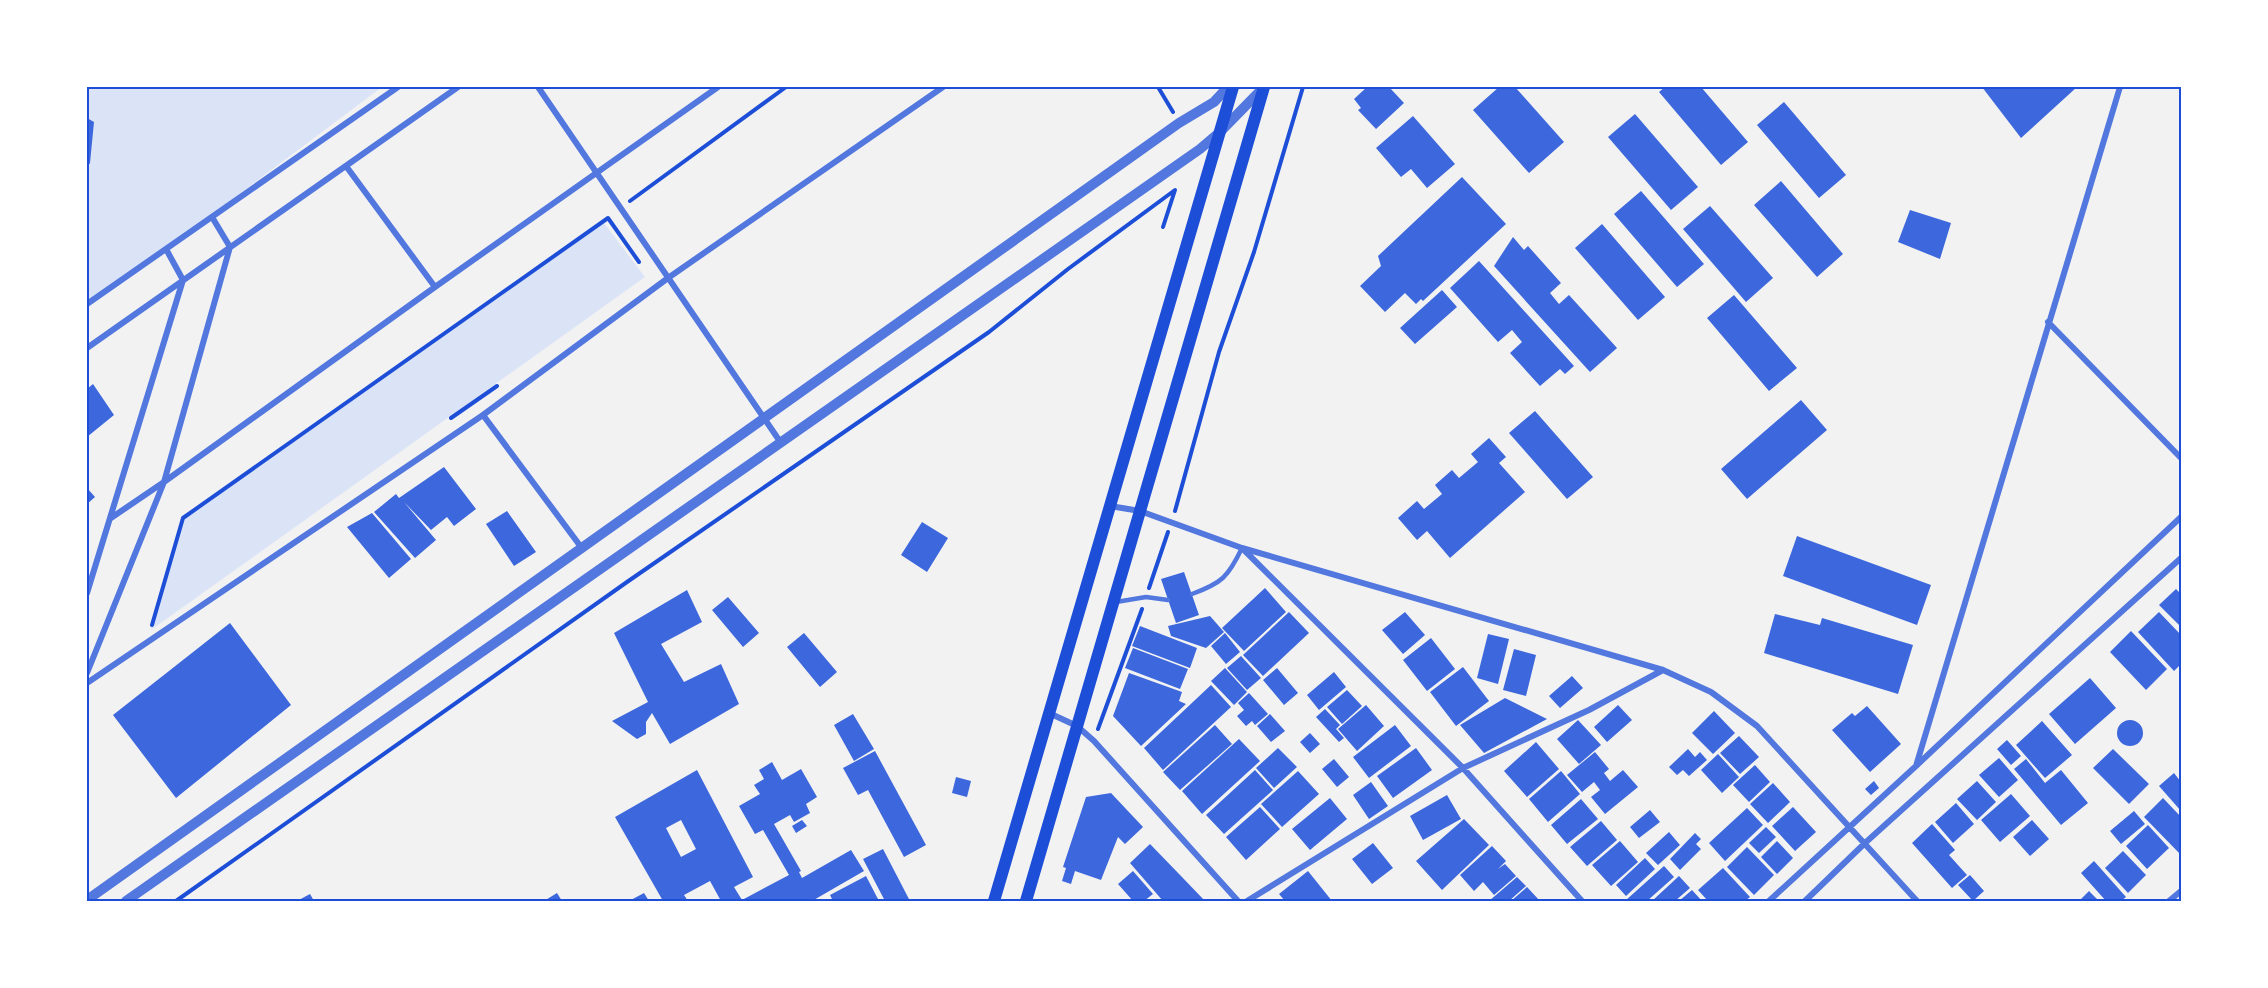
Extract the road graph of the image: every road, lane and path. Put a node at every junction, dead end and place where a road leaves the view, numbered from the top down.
1 (398, 87) edge
2 (458, 87) edge
3 (538, 87) edge
4 (717, 87) edge
5 (786, 87) edge
6 (944, 87) edge
7 (1158, 87) edge
8 (1228, 87) edge
9 (1233, 87) edge
10 (1264, 87) edge
11 (1303, 87) edge
12 (2120, 87) edge
13 (1179, 123) junction
14 (1220, 132) junction
15 (346, 166) junction
16 (597, 172) junction
17 (621, 208) junction
18 (212, 217) junction
19 (608, 218) junction
20 (1163, 227) dead end
21 (230, 247) junction
22 (166, 249) junction
23 (644, 269) dead end
24 (668, 278) junction
25 (183, 280) junction
26 (435, 287) junction
27 (87, 304) edge
28 (2049, 322) junction
29 (87, 348) edge
30 (506, 380) dead end
31 (483, 415) junction
32 (764, 417) junction
33 (448, 420) dead end
34 (781, 443) junction
35 (2181, 458) edge
36 (164, 482) junction
37 (1110, 506) junction
38 (1140, 511) junction
39 (111, 518) junction
40 (2181, 518) edge
41 (1172, 522) junction
42 (581, 547) junction
43 (1242, 548) junction
44 (2181, 558) edge
45 (87, 593) edge
46 (1192, 594) dead end
47 (1146, 597) junction
48 (1168, 600) dead end
49 (1113, 602) junction
50 (159, 625) dead end
51 (1663, 670) junction
52 (87, 673) edge
53 (87, 683) edge
54 (1049, 713) junction
55 (1077, 726) junction
56 (1094, 741) junction
57 (1916, 766) junction
58 (1463, 768) junction
59 (1849, 827) junction
60 (1865, 843) junction
61 (2181, 891) edge
62 (87, 900) edge
63 (126, 901) edge
64 (176, 901) edge
65 (994, 901) edge
66 (1026, 901) edge
67 (1238, 901) edge
68 (1247, 901) edge
69 (1582, 901) edge
70 (1768, 901) edge
71 (1805, 901) edge
72 (1917, 901) edge
73 (2169, 901) edge

1 - 18 street
2 - 15 street
3 - 16 street
4 - 16 street
5 - 17 path
6 - 24 street
7 - 13 path
8 - 13 street
9 - 14 main road
10 - 14 street
10 - 38 main road
11 - 41 path
12 - 28 street
13 - 32 street
14 - 34 street
14 - 37 main road
15 - 21 street
15 - 26 street
16 - 17 street
16 - 26 street
17 - 19 path
17 - 24 street
18 - 21 street
18 - 22 street
19 - 23 path
19 - 50 path
20 - 64 path
21 - 25 street
21 - 36 street
22 - 25 street
22 - 27 street
24 - 31 street
24 - 32 street
25 - 29 street
25 - 39 street
26 - 36 street
28 - 35 street
28 - 57 street
30 - 33 path
31 - 42 street
31 - 53 street
32 - 34 street
32 - 42 street
34 - 63 street
36 - 39 street
36 - 52 street
37 - 38 street
37 - 54 main road
38 - 41 street
38 - 49 main road
39 - 45 street
40 - 57 street
41 - 43 street
41 - 47 path
42 - 62 street
43 - 46 lane
43 - 51 street
43 - 58 street
44 - 60 street
47 - 48 lane
47 - 49 lane
47 - 56 path
49 - 55 main road
51 - 58 street
51 - 59 street
54 - 55 street
54 - 65 main road
55 - 56 street
55 - 66 main road
56 - 67 street
57 - 59 street
58 - 68 street
58 - 69 street
59 - 60 street
59 - 70 street
60 - 71 street
60 - 72 street
61 - 73 street

